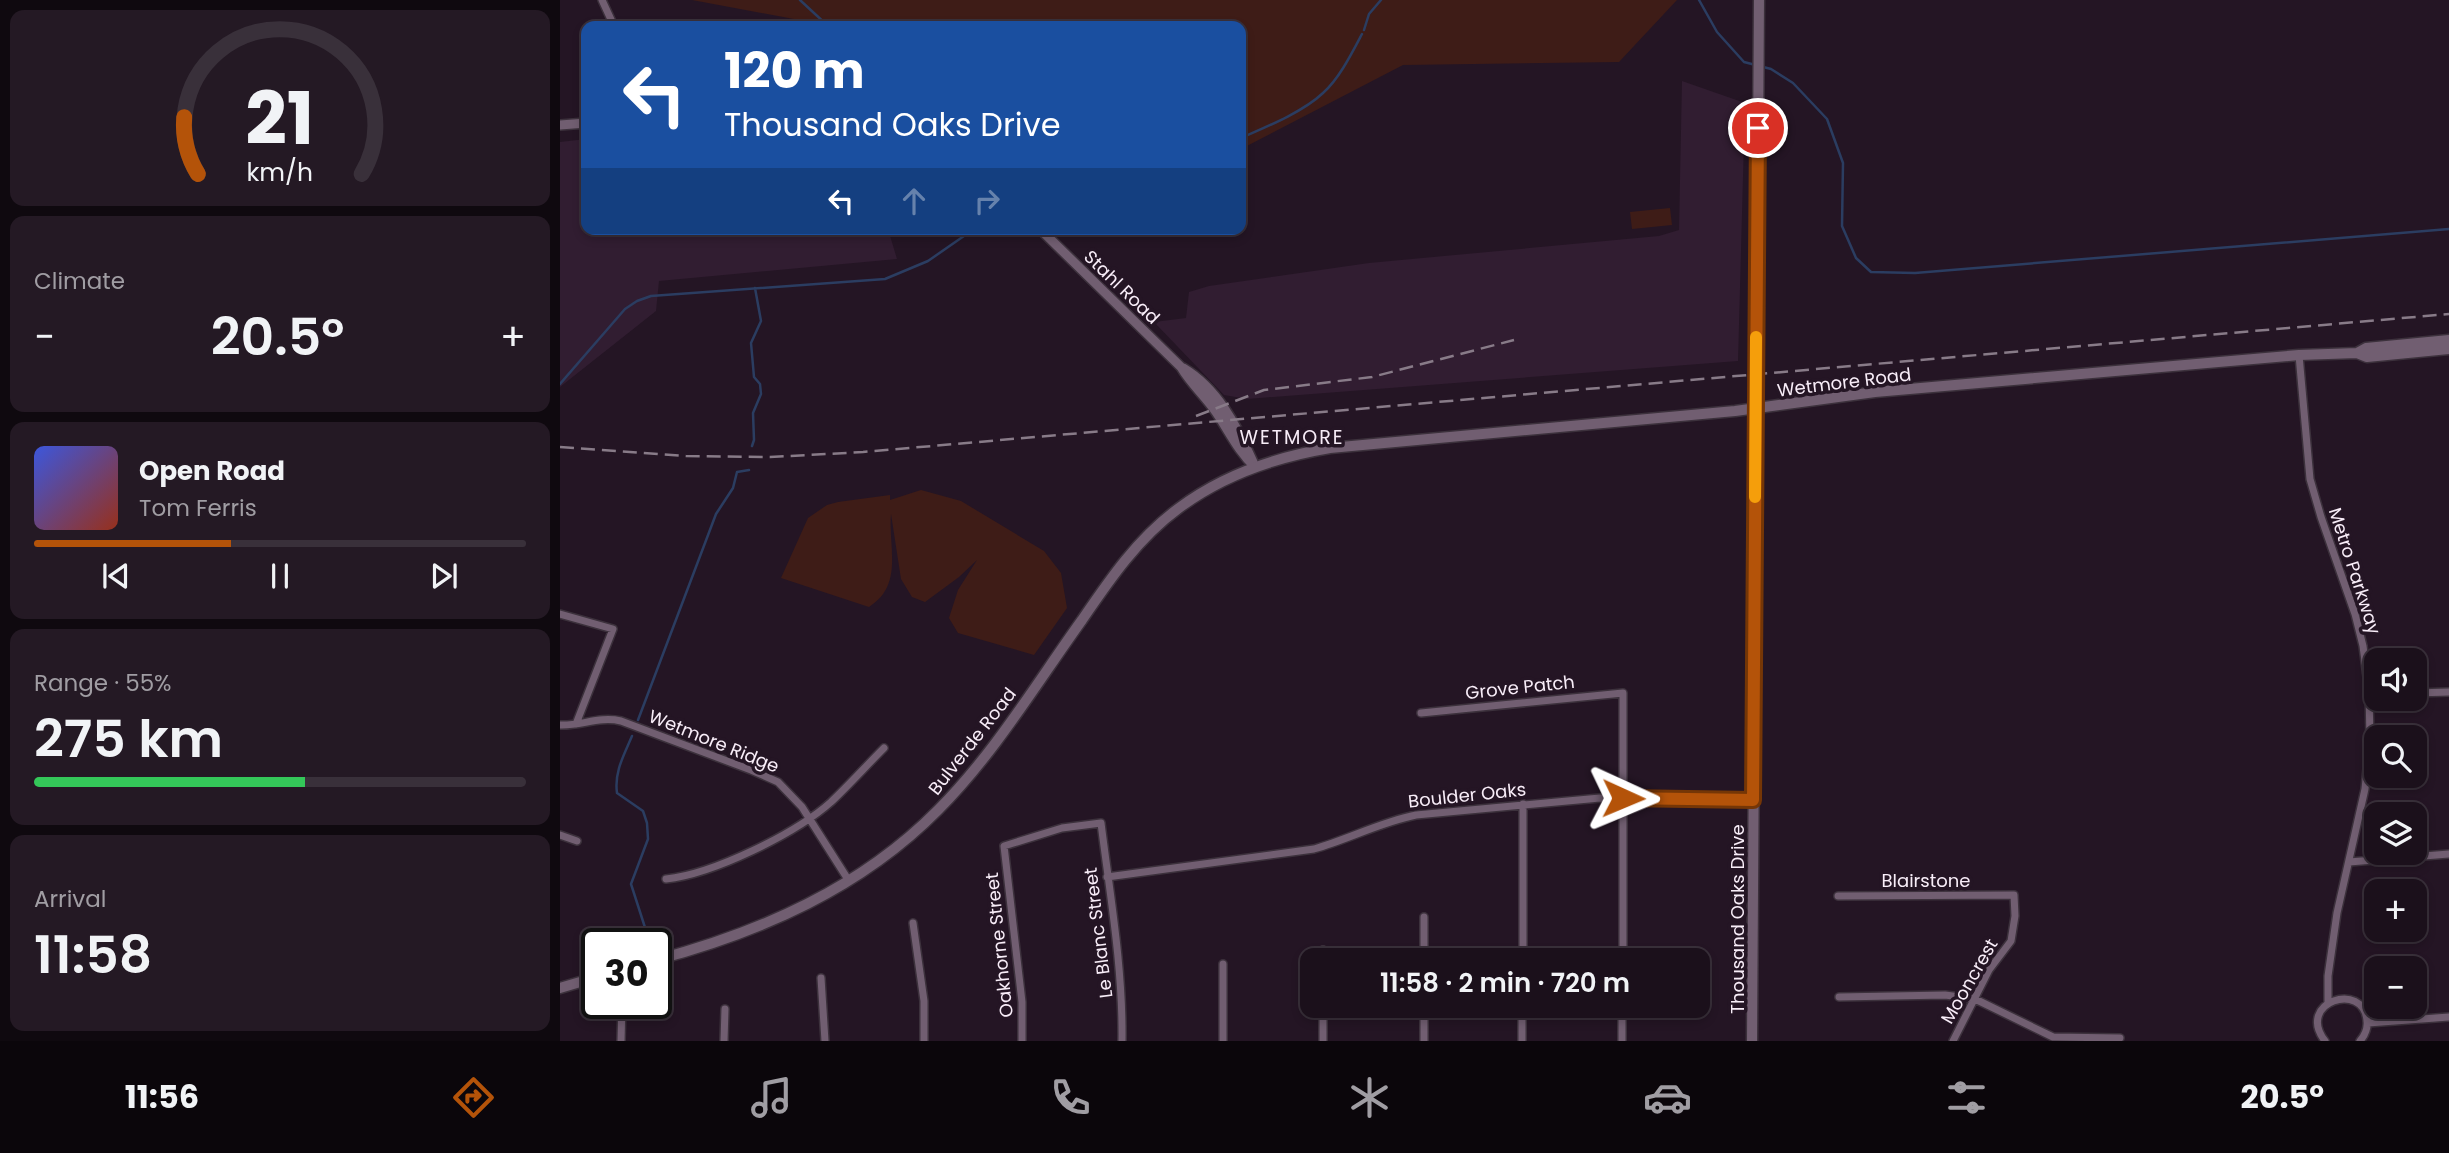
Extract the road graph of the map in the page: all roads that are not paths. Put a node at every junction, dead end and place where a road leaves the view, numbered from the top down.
1 (602, 0) edge
2 (1759, 0) edge
3 (612, 21) edge
4 (581, 123) edge
5 (560, 125) edge
6 (1046, 235) edge
7 (2449, 340) edge
8 (2449, 349) edge
9 (2357, 353) junction
10 (2299, 355) junction
11 (1756, 409) junction
12 (1255, 467) junction
13 (560, 614) edge
14 (2364, 651) edge
15 (2449, 692) edge
16 (2427, 693) edge
17 (2372, 711) edge
18 (1421, 713) dead end
19 (576, 724) junction
20 (560, 725) edge
21 (884, 748) dead end
22 (1623, 798) junction
23 (1753, 800) junction
24 (1523, 804) junction
25 (809, 818) junction
26 (1101, 822) joint
27 (560, 835) edge
28 (577, 841) dead end
29 (2449, 854) edge
30 (2349, 862) junction
31 (1107, 877) junction
32 (666, 879) dead end
33 (849, 881) junction
34 (2014, 895) joint
35 (1838, 896) dead end
36 (1424, 917) dead end
37 (913, 923) dead end
38 (1424, 948) edge
39 (1523, 948) edge
40 (1623, 948) edge
41 (672, 956) edge
42 (1223, 964) dead end
43 (821, 978) dead end
44 (581, 982) edge
45 (560, 988) edge
46 (1839, 997) dead end
47 (1975, 999) junction
48 (2328, 1003) junction
49 (724, 1009) dead end
50 (2449, 1017) edge
51 (1323, 1018) edge
52 (1424, 1018) edge
53 (1522, 1018) edge
54 (1622, 1018) edge
55 (622, 1019) edge
56 (2368, 1023) junction
57 (2120, 1038) dead end
58 (621, 1041) edge
59 (724, 1041) edge
60 (825, 1041) edge
61 (924, 1041) edge
62 (1023, 1041) edge
63 (1122, 1041) edge
64 (1223, 1041) edge
65 (1323, 1041) edge
66 (1424, 1041) edge
67 (1522, 1041) edge
68 (1622, 1041) edge
69 (1752, 1041) edge
70 (1953, 1041) edge
71 (2325, 1041) edge
72 (2360, 1041) edge

1 - 3 street
2 - 11 main road, Thousand Oaks Drive
4 - 5 street
6 - 12 street, Stahl Road
7 - 9 main road, Wetmore Road
8 - 9 main road, Wetmore Road
9 - 10 main road, Wetmore Road
10 - 11 main road, Wetmore Road
10 - 14 street, Metro Parkway
11 - 12 main road, Wetmore Road
11 - 23 main road, Thousand Oaks Drive
12 - 33 main road, Bulverde Road
13 - 19 street
15 - 16 street
17 - 30 street, Metro Parkway
18 - 22 street, Grove Patch
19 - 20 street, Wetmore Ridge
19 - 25 street, Wetmore Ridge
21 - 25 street
22 - 23 street, Boulder Oaks
22 - 24 street, Boulder Oaks
22 - 40 street
23 - 69 main road, Thousand Oaks Drive
24 - 31 street, Boulder Oaks
24 - 39 street
25 - 32 street
25 - 33 street, Wetmore Ridge
26 - 31 street, Le Blanc Street
26 - 62 street, Oakhorne Street
27 - 28 street
29 - 30 street
30 - 48 street, Metro Parkway
31 - 63 street, Le Blanc Street
33 - 41 main road, Bulverde Road
34 - 35 street, Blairstone
34 - 47 street, Mooncrest
36 - 38 street
37 - 61 street
42 - 64 street
43 - 60 street
44 - 45 main road
46 - 47 street
47 - 57 street
47 - 70 street, Mooncrest
48 - 56 street
48 - 71 street, Metro Parkway
49 - 59 street
50 - 56 street
51 - 65 street
52 - 66 street
53 - 67 street
54 - 68 street
55 - 58 street
56 - 72 street

